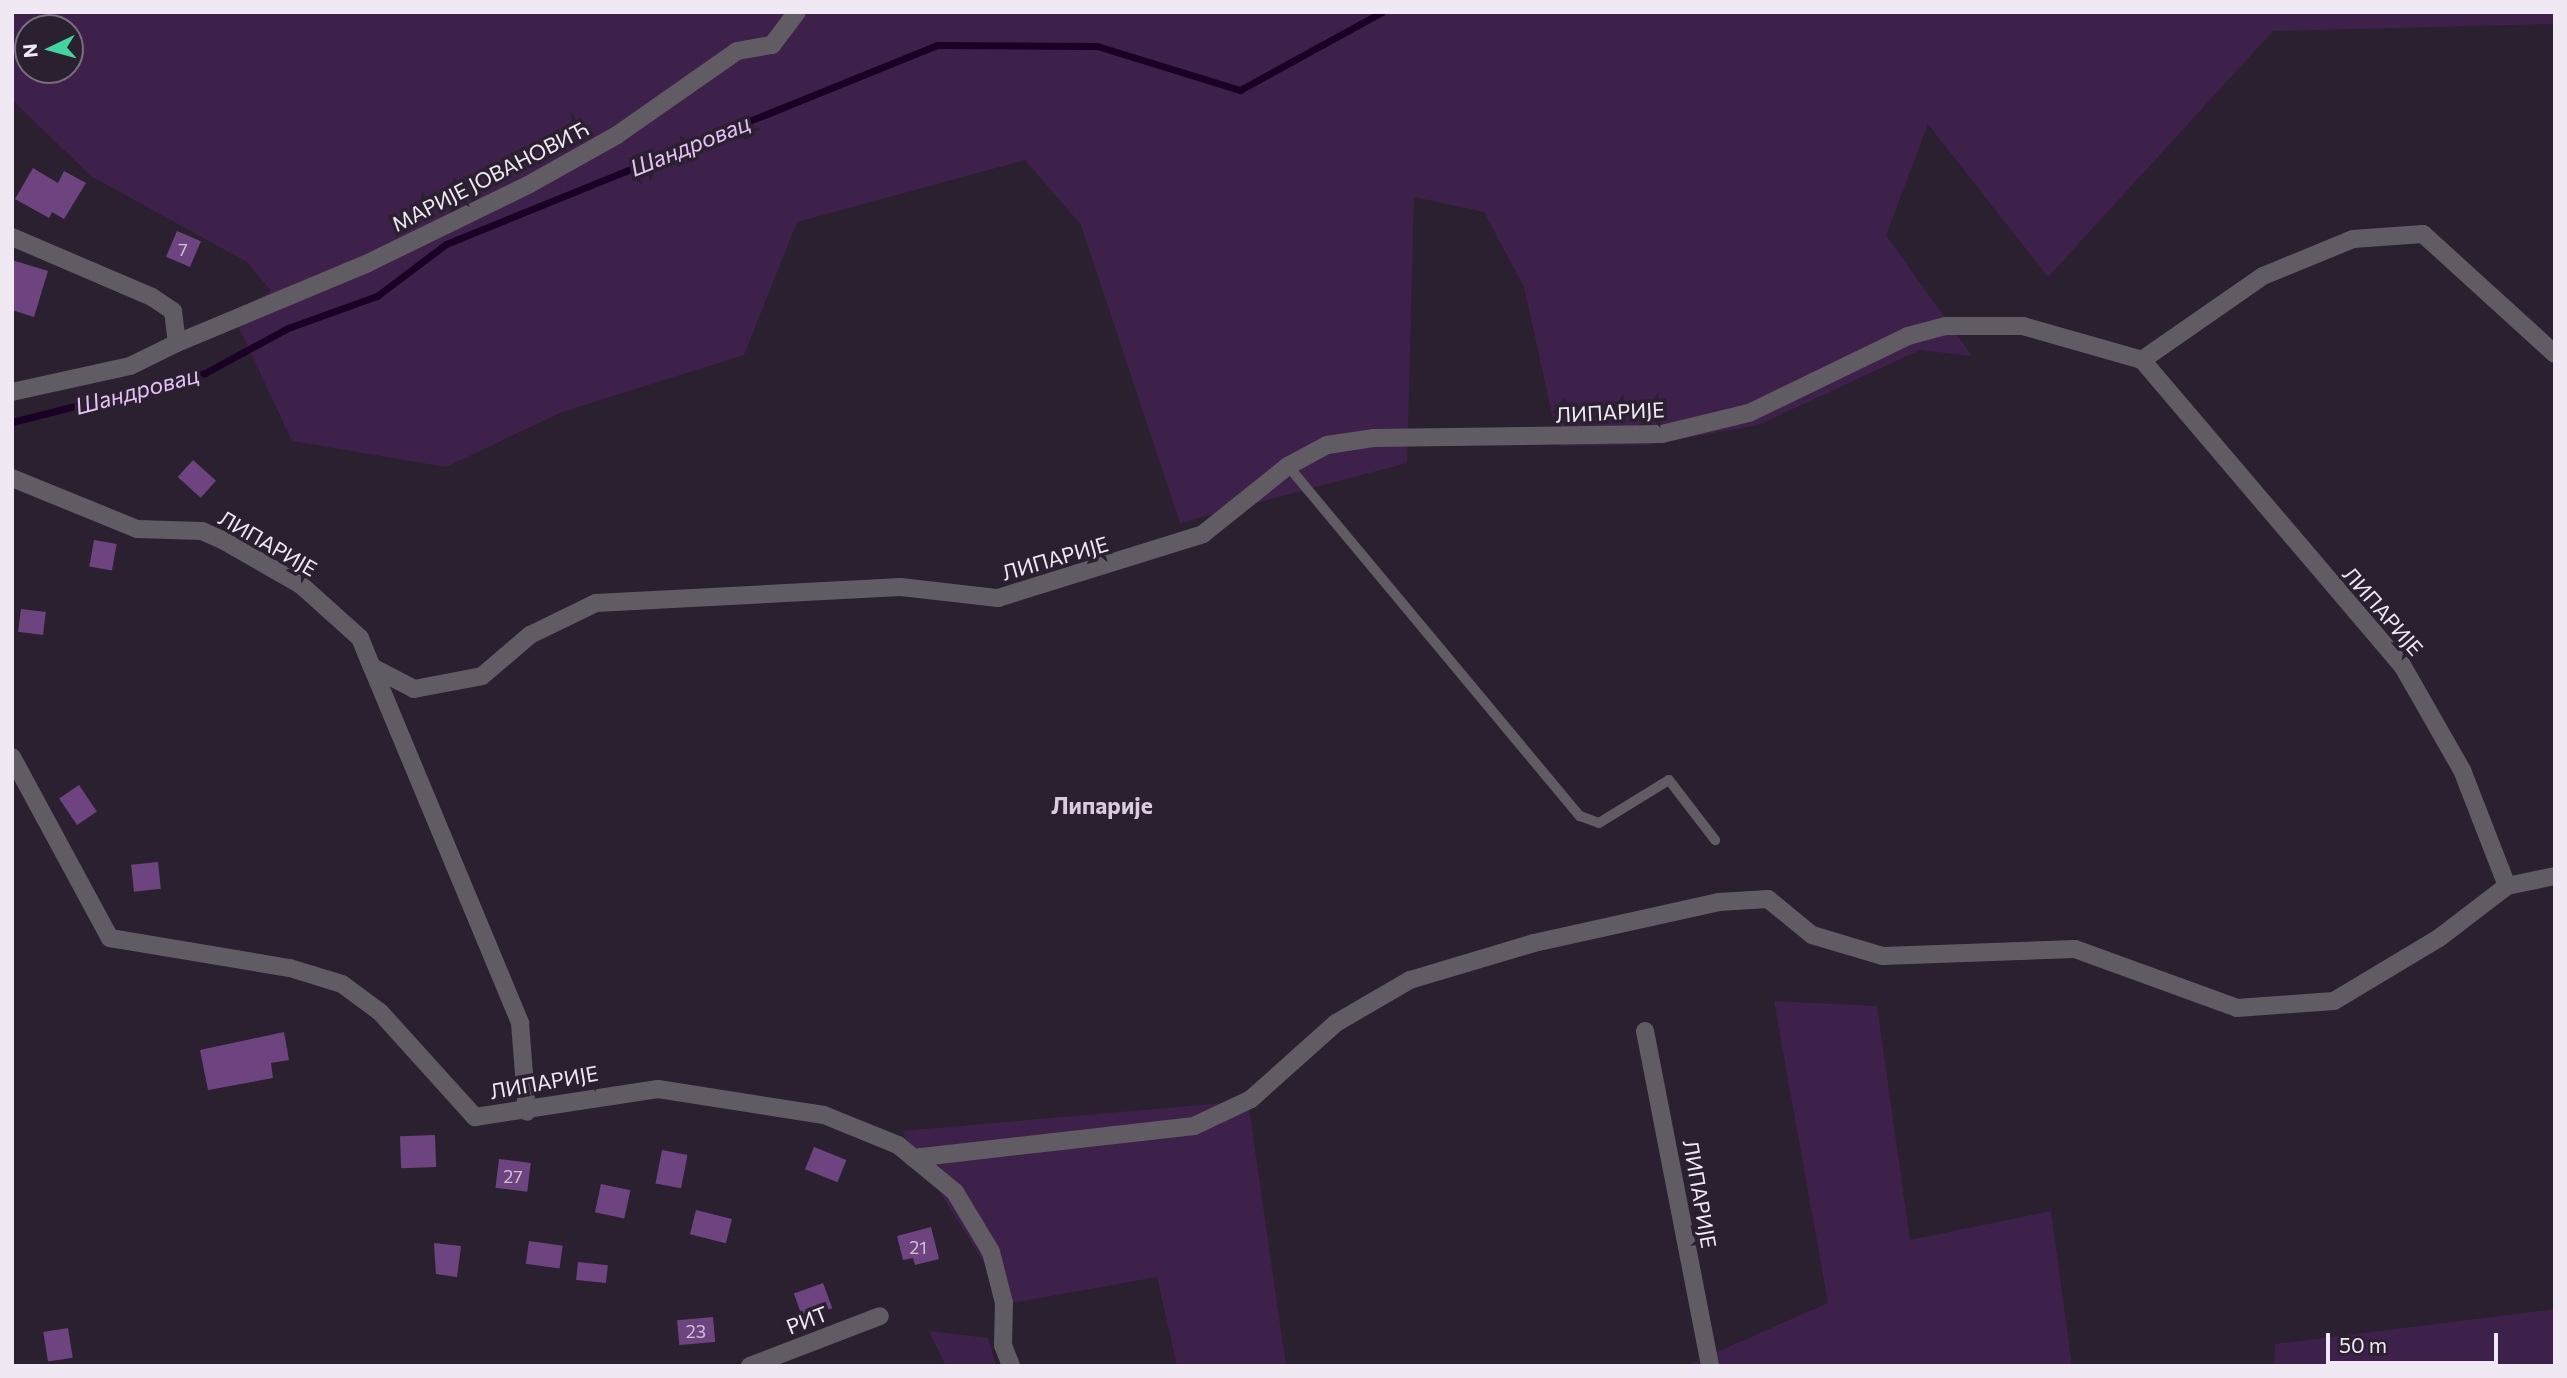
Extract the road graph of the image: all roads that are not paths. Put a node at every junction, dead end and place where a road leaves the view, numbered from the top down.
1 (797, 12) edge
2 (12, 237) edge
3 (177, 342) junction
4 (2555, 354) edge
5 (2143, 360) junction
6 (12, 392) edge
7 (1288, 466) junction
8 (12, 478) edge
9 (372, 667) junction
10 (12, 757) edge
11 (1715, 840) dead end
12 (2555, 876) edge
13 (2507, 886) junction
14 (1646, 1031) dead end
15 (527, 1112) junction
16 (913, 1158) junction
17 (880, 1316) dead end
18 (751, 1366) edge
19 (1011, 1366) edge
20 (1710, 1366) edge

1 - 3 street, МАРИЈЕ ЈОВАНОВИЋ
2 - 3 street
3 - 6 street, МАРИЈЕ ЈОВАНОВИЋ
4 - 5 street
5 - 7 street, ЛИПАРИЈЕ
5 - 13 street, ЛИПАРИЈЕ
7 - 9 street, ЛИПАРИЈЕ
7 - 11 lane
8 - 9 street, ЛИПАРИЈЕ
9 - 15 street
10 - 15 street, ЛИПАРИЈЕ
12 - 13 street
13 - 16 street
14 - 20 street, ЛИПАРИЈЕ
15 - 16 street, ЛИПАРИЈЕ
16 - 19 street, ЛИПАРИЈЕ
17 - 18 street, РИТ

